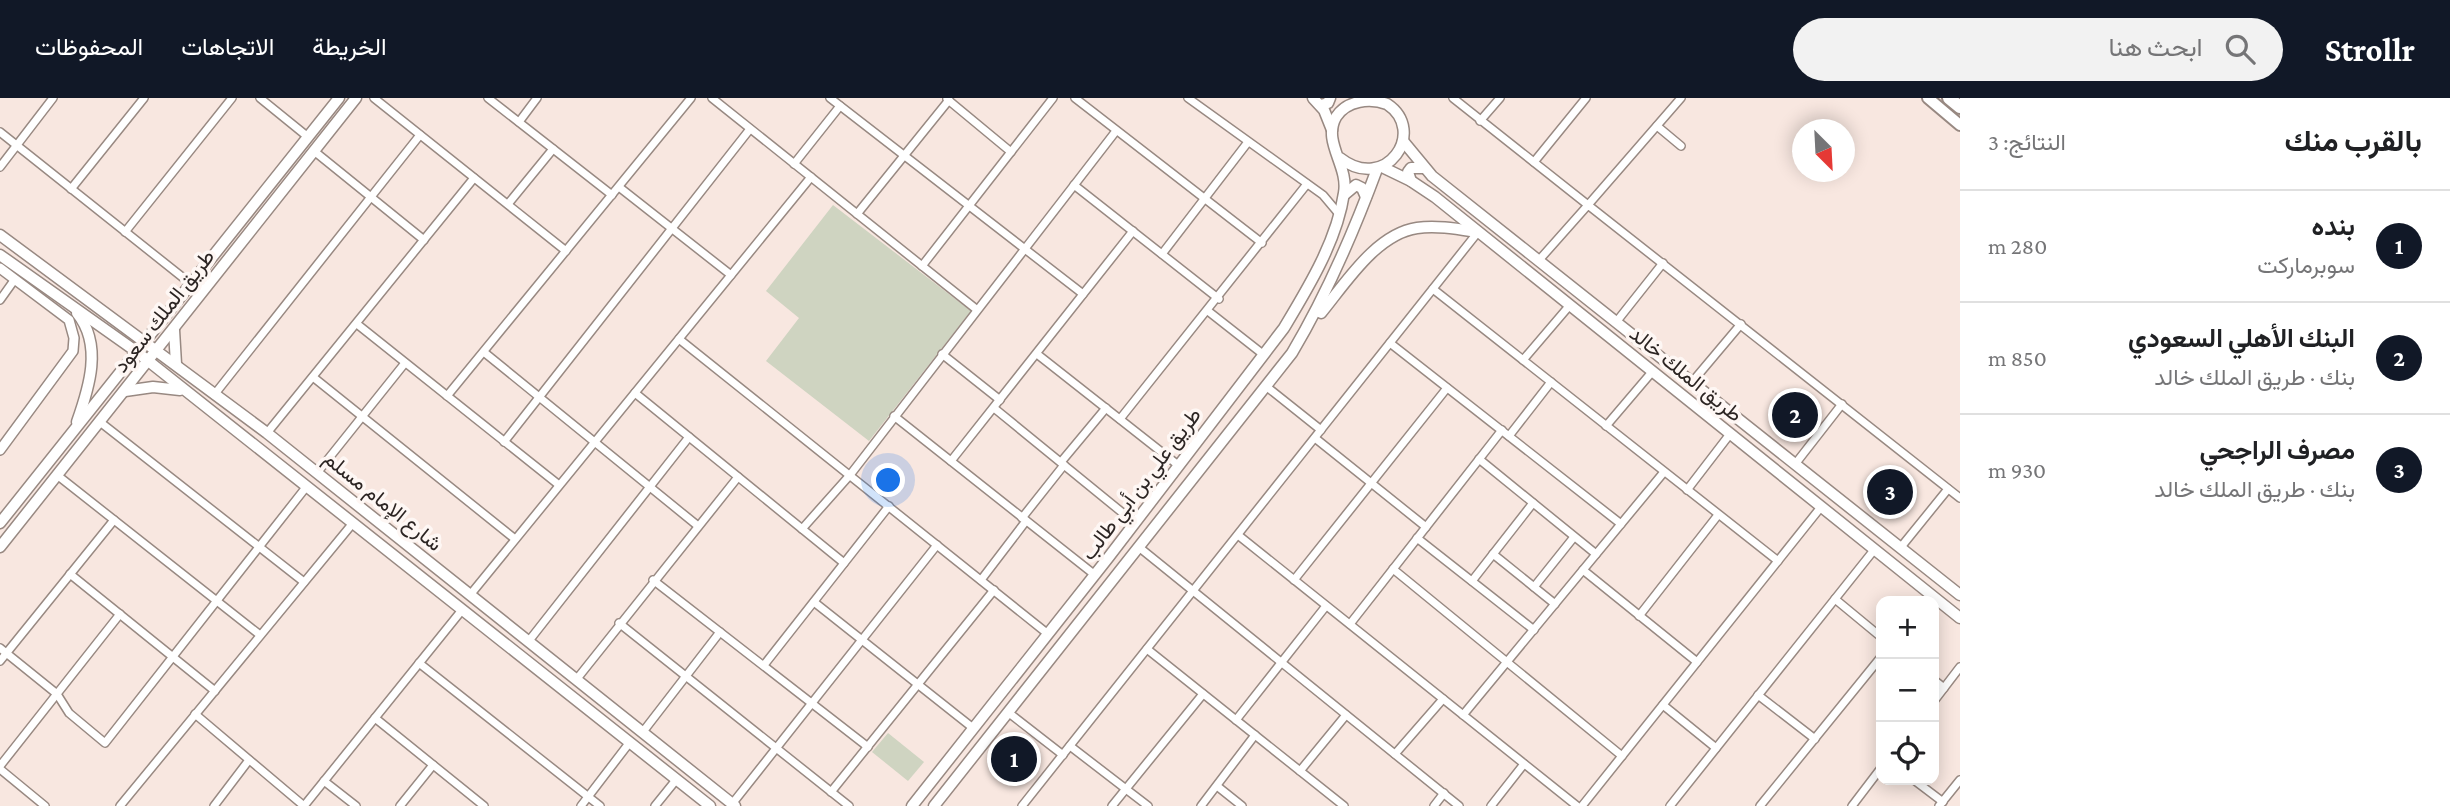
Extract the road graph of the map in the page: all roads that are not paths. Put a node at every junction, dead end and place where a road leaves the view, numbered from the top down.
1 (54, 98) edge
2 (144, 98) edge
3 (232, 98) edge
4 (260, 98) edge
5 (339, 98) edge
6 (356, 98) edge
7 (374, 98) edge
8 (488, 98) edge
9 (537, 98) edge
10 (691, 98) edge
11 (712, 98) edge
12 (830, 98) edge
13 (1053, 98) edge
14 (1188, 98) edge
15 (1331, 98) edge
16 (1390, 98) edge
17 (1452, 98) edge
18 (1500, 98) edge
19 (1586, 98) edge
20 (1681, 98) edge
21 (1928, 98) edge
22 (1949, 98) edge
23 (947, 99) edge
24 (1077, 99) edge
25 (1354, 99) edge
26 (1317, 102) edge
27 (840, 106) junction
28 (1960, 107) edge
29 (1394, 110) junction
30 (1480, 121) junction
31 (519, 122) junction
32 (1960, 125) edge
33 (1657, 126) junction
34 (750, 129) junction
35 (1332, 130) junction
36 (1116, 131) junction
37 (0, 132) edge
38 (420, 135) junction
39 (308, 136) junction
40 (1403, 141) junction
41 (1248, 142) junction
42 (16, 146) junction
43 (1681, 146) dead end
44 (553, 149) junction
45 (314, 151) junction
46 (1011, 152) junction
47 (904, 156) junction
48 (1340, 158) junction
49 (1534, 162) junction
50 (794, 164) junction
51 (0, 167) edge
52 (1379, 168) junction
53 (1424, 168) junction
54 (811, 177) junction
55 (474, 178) junction
56 (1411, 181) junction
57 (1307, 184) junction
58 (1074, 185) junction
59 (619, 187) junction
60 (71, 189) junction
61 (612, 195) junction
62 (1344, 195) junction
63 (371, 197) junction
64 (1366, 198) junction
65 (1205, 199) junction
66 (508, 204) junction
67 (1588, 205) junction
68 (969, 207) junction
69 (857, 214) junction
70 (1339, 214) junction
71 (672, 228) junction
72 (1133, 231) junction
73 (0, 232) edge
74 (125, 232) junction
75 (1478, 232) junction
76 (424, 240) junction
77 (1262, 243) junction
78 (1023, 249) junction
79 (566, 251) junction
80 (1162, 254) junction
81 (0, 255) edge
82 (1540, 259) junction
83 (1663, 262) junction
84 (922, 266) junction
85 (0, 268) edge
86 (731, 275) junction
87 (15, 279) junction
88 (191, 284) junction
89 (1433, 289) junction
90 (1083, 295) junction
91 (1219, 299) junction
92 (0, 300) edge
93 (1570, 305) junction
94 (73, 308) junction
95 (976, 309) junction
96 (1208, 311) junction
97 (1617, 321) junction
98 (356, 324) junction
99 (1741, 324) junction
100 (174, 329) junction
101 (1302, 335) junction
102 (679, 339) junction
103 (146, 340) junction
104 (1390, 343) junction
105 (158, 350) junction
106 (137, 352) junction
107 (485, 353) junction
108 (942, 354) junction
109 (1037, 354) junction
110 (1264, 355) junction
111 (1523, 360) junction
112 (148, 361) junction
113 (405, 363) junction
114 (176, 364) junction
115 (1652, 372) junction
116 (313, 377) junction
117 (1551, 382) junction
118 (1692, 382) junction
119 (1267, 387) junction
120 (1447, 388) junction
121 (125, 390) junction
122 (188, 393) junction
123 (635, 393) junction
124 (214, 395) junction
125 (447, 396) junction
126 (538, 396) junction
127 (1000, 400) junction
128 (1842, 404) junction
129 (994, 408) junction
130 (1106, 408) junction
131 (362, 416) junction
132 (894, 416) junction
133 (1120, 419) junction
134 (100, 422) junction
135 (1606, 426) junction
136 (75, 429) junction
137 (1321, 430) junction
138 (267, 433) junction
139 (1505, 433) junction
140 (1730, 434) junction
141 (689, 437) junction
142 (1315, 438) junction
143 (504, 442) junction
144 (595, 442) junction
145 (0, 450) edge
146 (1479, 460) junction
147 (951, 461) junction
148 (1796, 463) junction
149 (1063, 464) junction
150 (1178, 465) junction
151 (1664, 472) junction
152 (317, 473) junction
153 (57, 475) junction
154 (850, 475) junction
155 (738, 477) junction
156 (1372, 483) junction
157 (559, 485) junction
158 (307, 486) junction
159 (650, 486) junction
160 (1948, 489) junction
161 (1687, 490) junction
162 (1960, 498) edge
163 (1533, 503) junction
164 (890, 506) junction
165 (1821, 507) junction
166 (1718, 514) junction
167 (1024, 519) junction
168 (114, 520) junction
169 (0, 523) edge
170 (353, 523) junction
171 (1135, 523) junction
172 (1621, 524) junction
173 (698, 526) junction
174 (1426, 527) junction
175 (802, 529) junction
176 (1238, 535) junction
177 (1574, 537) junction
178 (1418, 538) junction
179 (515, 539) junction
180 (937, 545) junction
181 (0, 547) edge
182 (1900, 547) junction
183 (261, 548) junction
184 (1140, 548) junction
185 (1874, 550) junction
186 (1493, 554) junction
187 (1596, 554) junction
188 (1778, 561) junction
189 (845, 563) junction
190 (1393, 569) junction
191 (1583, 570) junction
192 (70, 574) junction
193 (1095, 575) junction
194 (653, 580) junction
195 (981, 580) junction
196 (1294, 580) junction
197 (1472, 581) junction
198 (304, 582) junction
199 (1534, 587) junction
200 (1958, 589) edge
201 (994, 590) junction
202 (1194, 591) junction
203 (470, 595) junction
204 (1927, 596) edge
205 (1835, 599) junction
206 (216, 601) junction
207 (814, 602) junction
208 (1555, 604) junction
209 (1939, 604) edge
210 (1326, 606) junction
211 (462, 610) junction
212 (120, 614) junction
213 (1639, 616) junction
214 (1960, 618) edge
215 (619, 623) junction
216 (1350, 624) junction
217 (1534, 630) junction
218 (720, 632) junction
219 (1876, 633) edge
220 (1048, 634) junction
221 (260, 635) junction
222 (861, 641) junction
223 (528, 642) junction
224 (1147, 649) junction
225 (3, 650) edge
226 (173, 657) junction
227 (1879, 659) edge
228 (0, 661) edge
229 (1507, 662) junction
230 (1697, 662) junction
231 (419, 663) junction
232 (1282, 663) junction
233 (764, 665) junction
234 (1960, 667) edge
235 (686, 676) junction
236 (576, 680) junction
237 (918, 684) junction
238 (1939, 684) edge
239 (1944, 688) junction
240 (215, 691) junction
241 (57, 694) junction
242 (1203, 694) junction
243 (1939, 694) edge
244 (1758, 695) junction
245 (1443, 699) junction
246 (813, 703) junction
247 (1663, 705) junction
248 (1009, 713) junction
249 (195, 714) junction
250 (1346, 715) junction
251 (1463, 715) junction
252 (375, 718) junction
253 (1236, 720) junction
254 (973, 728) junction
255 (642, 733) junction
256 (1255, 735) junction
257 (1815, 739) junction
258 (630, 742) junction
259 (1070, 746) junction
260 (868, 747) junction
261 (1716, 748) junction
262 (777, 749) junction
263 (1395, 754) junction
264 (1063, 755) junction
265 (1622, 756) junction
266 (249, 760) junction
267 (1524, 764) junction
268 (433, 765) junction
269 (0, 768) edge
270 (1300, 771) junction
271 (1876, 775) edge
272 (676, 780) junction
273 (1960, 780) edge
274 (324, 781) junction
275 (1920, 785) edge
276 (1216, 786) junction
277 (1126, 789) junction
278 (831, 792) junction
279 (1444, 793) junction
280 (588, 797) junction
281 (1941, 804) edge
282 (734, 805) edge
283 (45, 806) edge
284 (120, 806) edge
285 (214, 806) edge
286 (304, 806) edge
287 (356, 806) edge
288 (400, 806) edge
289 (484, 806) edge
290 (581, 806) edge
291 (600, 806) edge
292 (655, 806) edge
293 (710, 806) edge
294 (849, 806) edge
295 (912, 806) edge
296 (934, 806) edge
297 (1022, 806) edge
298 (1112, 806) edge
299 (1148, 806) edge
300 (1201, 806) edge
301 (1242, 806) edge
302 (1344, 806) edge
303 (1434, 806) edge
304 (1459, 806) edge
305 (1491, 806) edge
306 (1579, 806) edge
307 (1670, 806) edge
308 (1760, 806) edge
309 (1852, 806) edge

1 - 42 street
2 - 60 street
3 - 74 street
4 - 39 street
5 - 39 main road, طريق الملك سعود
6 - 45 main road, طريق الملك سعود
7 - 38 street
8 - 31 street
9 - 31 street
10 - 59 street
11 - 34 street
12 - 27 street
13 - 46 street
14 - 41 street
15 - 26 main road
16 - 29 main road
17 - 30 street
18 - 30 street
19 - 49 street
20 - 33 street
21 - 32 main road
22 - 28 highway
23 - 46 street
23 - 47 street
24 - 36 street
25 - 29 main road
25 - 35 main road
26 - 35 main road
27 - 47 street
27 - 50 street
29 - 40 main road
30 - 49 street
31 - 44 street
33 - 43 street
33 - 67 street
34 - 50 street
34 - 71 street
35 - 48 main road
36 - 58 street
36 - 65 street
37 - 42 street
38 - 55 street
38 - 63 street
39 - 88 main road, طريق الملك سعود
40 - 52 main road
40 - 53 main road, طريق الملك خالد
41 - 57 street
41 - 65 street
42 - 51 street
42 - 60 street
44 - 61 street
44 - 66 street
45 - 63 street
45 - 100 main road, طريق الملك سعود
46 - 68 street
47 - 68 street
47 - 69 street
48 - 52 main road
48 - 62 main road, طريق علي بن أبي طالب
49 - 67 street
50 - 54 street
52 - 56 main road, طريق الملك خالد
52 - 64 main road, طريق علي بن أبي طالب
53 - 56 main road
53 - 82 main road, طريق الملك خالد
54 - 69 street
54 - 86 street
55 - 66 street
55 - 76 street
56 - 75 main road, طريق الملك خالد
57 - 70 street
57 - 77 street
58 - 72 street
58 - 78 street
59 - 61 street
59 - 71 street
60 - 74 street
61 - 79 street
62 - 64 main road
62 - 70 main road, طريق علي بن أبي طالب
63 - 76 street
63 - 124 street
64 - 101 main road, طريق علي بن أبي طالب
65 - 77 street
65 - 80 street
66 - 79 street
67 - 82 street
67 - 83 street
68 - 78 street
68 - 84 street
69 - 84 street
70 - 110 main road, طريق علي بن أبي طالب
71 - 86 street
71 - 126 street
72 - 80 street
72 - 90 street
73 - 103 main road, شارع الإمام مسلم
74 - 88 street
75 - 89 street
75 - 93 main road, طريق الملك خالد
75 - 101 main road
76 - 98 street
77 - 91 street
78 - 90 street
78 - 95 street
79 - 107 street
80 - 91 street
81 - 94 main road, شارع الإمام مسلم
82 - 97 main road, طريق الملك خالد
83 - 97 street
83 - 99 street
84 - 95 street
85 - 87 street
86 - 102 street
87 - 92 street
87 - 145 street
88 - 103 main road, طريق الملك سعود
89 - 104 street
89 - 111 street
90 - 109 street
91 - 96 street
93 - 111 street
93 - 115 main road, طريق الملك خالد
94 - 106 main road, شارع الإمام مسلم
94 - 136 main road
95 - 108 street
96 - 110 street
96 - 133 street
97 - 118 main road, طريق الملك خالد
98 - 113 street
98 - 116 street
99 - 118 street
99 - 128 street
100 - 105 main road, طريق الملك سعود
100 - 114 main road
101 - 119 main road, طريق علي بن أبي طالب
102 - 123 street
102 - 154 street
103 - 105 main road, شارع الإمام مسلم
103 - 106 main road, طريق الملك سعود
104 - 120 street
104 - 137 street
105 - 112 main road, طريق الملك سعود
105 - 114 main road, شارع الإمام مسلم
106 - 112 main road, شارع الإمام مسلم
106 - 136 main road, طريق الملك سعود
107 - 125 street
107 - 126 street
108 - 127 street
108 - 132 street
109 - 127 street
109 - 130 street
110 - 150 main road, طريق علي بن أبي طالب
111 - 117 street
112 - 121 main road, طريق الملك سعود
112 - 122 main road, شارع الإمام مسلم
113 - 125 street
113 - 131 street
114 - 124 main road, شارع الإمام مسلم
115 - 135 street
115 - 140 main road, طريق الملك خالد
116 - 131 street
116 - 138 street
117 - 135 street
117 - 139 street
118 - 148 main road, طريق الملك خالد
119 - 137 street
119 - 184 main road, طريق علي بن أبي طالب
120 - 139 street
120 - 156 street
121 - 122 main road
121 - 134 main road, طريق الملك سعود
122 - 158 main road, شارع الإمام مسلم
123 - 141 street
123 - 144 street
124 - 138 main road, شارع الإمام مسلم
125 - 143 street
126 - 143 street
126 - 144 street
127 - 129 street
128 - 148 street
128 - 160 street
129 - 147 street
129 - 149 street
130 - 133 street
130 - 149 street
131 - 152 street
131 - 179 street
132 - 147 street
132 - 154 street
133 - 150 street
134 - 153 main road, طريق الملك سعود
134 - 183 street
135 - 151 street
136 - 169 main road, طريق الملك سعود
137 - 142 street
138 - 152 main road, شارع الإمام مسلم
139 - 146 street
139 - 172 street
140 - 161 street
140 - 165 main road, طريق الملك خالد
141 - 155 street
141 - 159 street
142 - 156 street
142 - 176 street
143 - 157 street
144 - 157 street
144 - 159 street
146 - 163 street
146 - 174 street
147 - 167 street
148 - 182 main road, طريق الملك خالد
149 - 167 street
149 - 171 street
150 - 171 main road, طريق علي بن أبي طالب
151 - 161 street
151 - 172 street
152 - 203 main road, شارع الإمام مسلم
153 - 168 street
153 - 181 main road, طريق الملك سعود
154 - 164 street
154 - 175 street
155 - 173 street
155 - 175 street
156 - 174 street
156 - 196 street
157 - 179 street
158 - 170 main road, شارع الإمام مسلم
158 - 183 street
159 - 173 street
159 - 223 street
160 - 162 street
160 - 182 street
161 - 166 street
163 - 177 street
163 - 186 street
164 - 180 street
164 - 189 street
165 - 185 main road, طريق الملك خالد
165 - 188 street
166 - 188 street
166 - 213 street
167 - 193 street
167 - 195 street
168 - 192 street
168 - 206 street
170 - 198 street
170 - 211 main road, شارع الإمام مسلم
171 - 193 main road, طريق علي بن أبي طالب
172 - 187 street
173 - 194 street
174 - 178 street
175 - 189 street
176 - 196 street
176 - 202 street
177 - 187 street
177 - 199 street
178 - 190 street
178 - 197 street
179 - 203 street
180 - 195 street
180 - 222 street
182 - 200 main road, طريق الملك خالد
183 - 198 street
183 - 206 street
184 - 202 street
184 - 248 main road, طريق علي بن أبي طالب
185 - 204 main road, طريق الملك خالد
185 - 205 street
186 - 197 street
186 - 199 street
187 - 191 street
188 - 230 street
189 - 207 street
190 - 216 street
190 - 229 street
191 - 208 street
191 - 213 street
192 - 212 street
192 - 225 street
193 - 220 main road, طريق علي بن أبي طالب
194 - 215 street
194 - 218 street
195 - 201 street
196 - 210 street
197 - 217 street
198 - 221 street
199 - 208 street
201 - 220 street
201 - 237 street
202 - 224 street
202 - 232 street
203 - 223 main road, شارع الإمام مسلم
205 - 219 street
205 - 244 street
206 - 221 street
206 - 226 street
207 - 222 street
207 - 233 street
208 - 217 street
209 - 214 main road, طريق الملك خالد
210 - 216 street
210 - 232 street
211 - 231 street
211 - 258 main road, شارع الإمام مسلم
212 - 226 street
212 - 241 street
213 - 230 street
215 - 235 street
215 - 236 street
216 - 245 street
217 - 229 street
218 - 233 street
218 - 235 street
220 - 254 main road, طريق علي بن أبي طالب
221 - 240 street
222 - 237 street
222 - 246 street
223 - 236 main road, شارع الإمام مسلم
224 - 242 street
224 - 259 street
225 - 228 street
225 - 241 street
226 - 240 street
226 - 241 street
227 - 257 street
229 - 251 street
229 - 265 street
230 - 247 street
231 - 252 street
231 - 280 street
232 - 250 street
232 - 253 street
233 - 246 street
234 - 239 street
235 - 255 street
235 - 262 street
236 - 255 main road, شارع الإمام مسلم
237 - 254 street
237 - 260 street
238 - 239 street
239 - 243 street
240 - 249 street
241 - 269 street
242 - 253 street
242 - 277 street
244 - 257 street
244 - 261 street
245 - 251 street
245 - 263 street
246 - 260 street
246 - 262 street
247 - 261 street
247 - 265 street
248 - 264 street
248 - 296 main road, طريق علي بن أبي طالب
249 - 266 street
249 - 284 street
250 - 263 street
250 - 270 street
251 - 267 street
252 - 268 street
252 - 274 street
253 - 256 street
254 - 295 main road, طريق علي بن أبي طالب
255 - 282 main road, شارع الإمام مسلم
256 - 270 street
256 - 276 street
257 - 308 street
258 - 272 main road, شارع الإمام مسلم
258 - 280 street
259 - 264 street
259 - 277 street
260 - 278 street
261 - 307 street
262 - 278 street
262 - 282 street
263 - 279 street
264 - 297 street
265 - 306 street
266 - 285 street
266 - 286 street
267 - 305 street
267 - 306 street
268 - 288 street
268 - 289 street
269 - 283 street
270 - 302 street
271 - 309 street
272 - 292 street
272 - 293 main road, شارع الإمام مسلم
273 - 281 street
274 - 286 street
274 - 287 street
275 - 281 street
276 - 300 street
276 - 301 street
277 - 298 street
277 - 299 street
278 - 294 street
279 - 303 street
279 - 304 street
280 - 290 street
280 - 291 street

